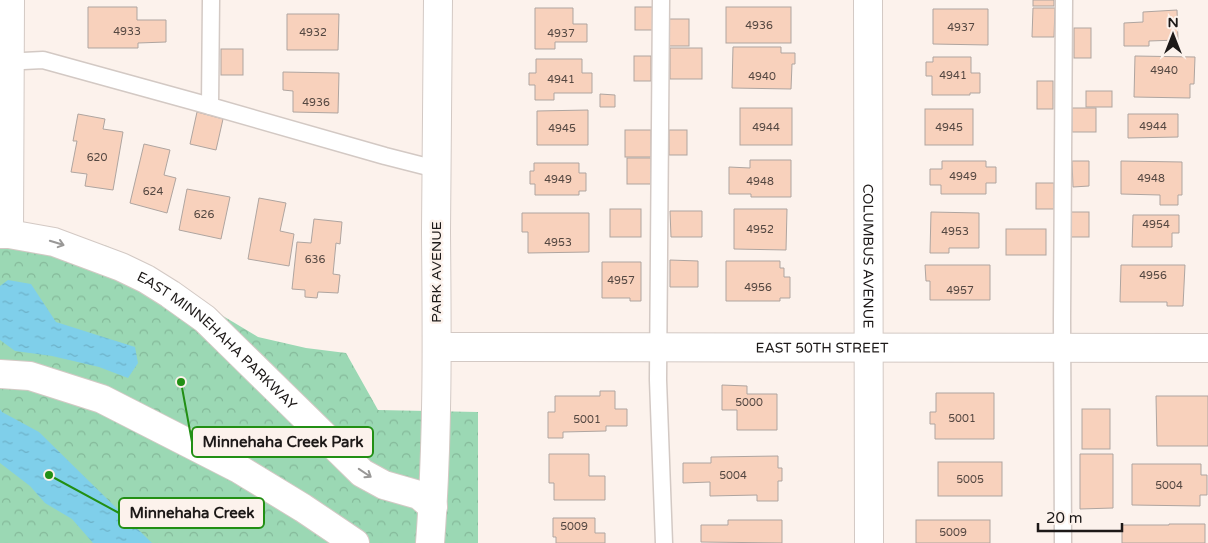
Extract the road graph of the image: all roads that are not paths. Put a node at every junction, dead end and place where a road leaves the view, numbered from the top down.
1 (10, 0) edge
2 (211, 0) edge
3 (438, 0) edge
4 (661, 0) edge
5 (868, 0) edge
6 (1064, 0) edge
7 (5, 62) edge
8 (210, 106) junction
9 (436, 169) junction
10 (5, 234) edge
11 (437, 347) junction
12 (658, 348) junction
13 (869, 348) junction
14 (1062, 348) junction
15 (1208, 348) edge
16 (0, 374) edge
17 (433, 508) junction
18 (355, 543) edge
19 (430, 543) edge
20 (664, 543) edge
21 (869, 543) edge
22 (1063, 543) edge

1 - 7 street
2 - 8 lane
3 - 9 street, PARK AVENUE
4 - 12 lane
5 - 13 street, COLUMBUS AVENUE
6 - 14 lane
7 - 8 lane
7 - 10 street
8 - 9 lane
9 - 11 street, PARK AVENUE
10 -> 17 street, EAST MINNEHAHA PARKWAY
11 - 12 street, EAST 50TH STREET
11 - 17 street, PARK AVENUE
12 - 13 street, EAST 50TH STREET
12 - 20 lane
13 - 14 street, EAST 50TH STREET
13 - 21 street, COLUMBUS AVENUE
14 - 15 street, EAST 50TH STREET
14 - 22 lane
16 - 18 street
17 - 19 street, PARK AVENUE

